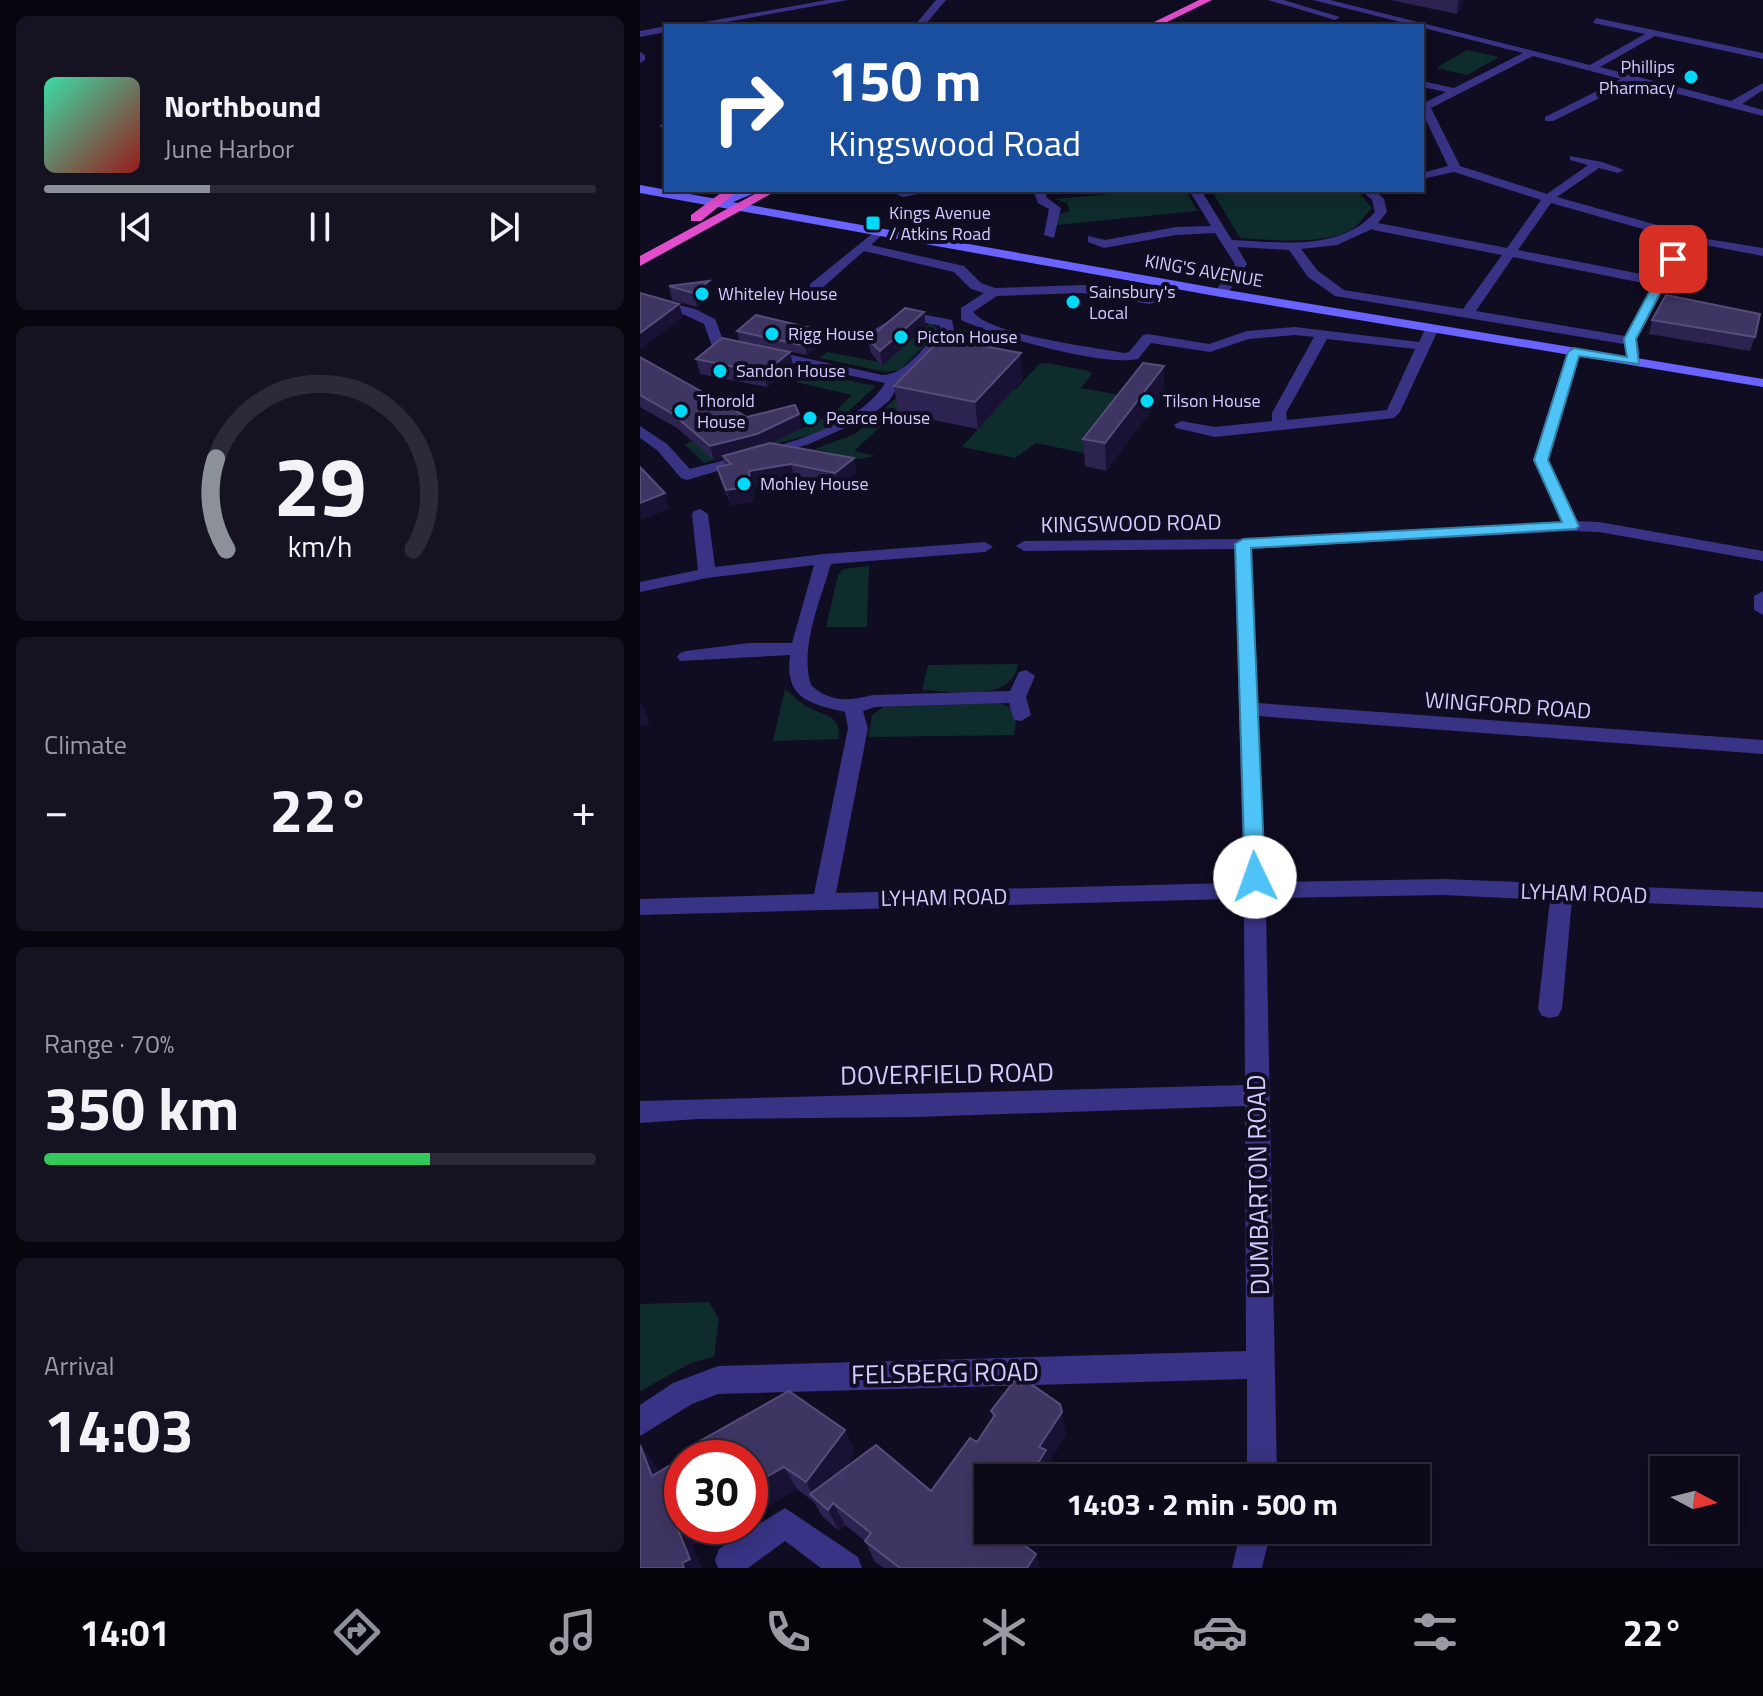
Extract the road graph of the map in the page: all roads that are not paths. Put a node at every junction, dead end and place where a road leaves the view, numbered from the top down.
1 (843, 0) edge
2 (941, 0) edge
3 (1207, 0) edge
4 (1273, 0) edge
5 (1318, 0) edge
6 (1377, 12) junction
7 (1344, 19) dead end
8 (1596, 21) dead end
9 (1358, 22) dead end
10 (699, 24) edge
11 (921, 24) edge
12 (1159, 24) edge
13 (664, 29) edge
14 (1654, 33) junction
15 (640, 34) edge
16 (1424, 37) edge
17 (1491, 41) junction
18 (1533, 52) junction
19 (1763, 56) edge
20 (1593, 67) junction
21 (1631, 78) junction
22 (1424, 84) edge
23 (1763, 86) edge
24 (1454, 91) junction
25 (1426, 101) edge
26 (1733, 105) junction
27 (1763, 113) edge
28 (1549, 119) dead end
29 (1574, 158) dead end
30 (1598, 164) junction
31 (1455, 168) junction
32 (1618, 170) dead end
33 (1424, 176) edge
34 (640, 189) edge
35 (731, 192) edge
36 (750, 192) edge
37 (768, 192) edge
38 (1040, 192) edge
39 (1196, 192) edge
40 (1369, 192) edge
41 (1548, 198) junction
42 (718, 203) junction
43 (742, 206) junction
44 (1373, 226) junction
45 (1218, 229) junction
46 (878, 233) junction
47 (1050, 235) dead end
48 (1685, 237) junction
49 (1092, 239) dead end
50 (1763, 240) edge
51 (1227, 243) junction
52 (1706, 243) junction
53 (861, 247) junction
54 (1293, 247) junction
55 (1508, 252) junction
56 (1763, 252) edge
57 (640, 260) edge
58 (1660, 282) junction
59 (1172, 284) junction
60 (815, 287) dead end
61 (994, 292) junction
62 (1221, 293) junction
63 (640, 299) edge
64 (1467, 314) junction
65 (1432, 328) junction
66 (845, 332) dead end
67 (1323, 334) junction
68 (1630, 341) junction
69 (1421, 346) junction
70 (1574, 352) junction
71 (1634, 362) junction
72 (895, 379) junction
73 (1763, 383) edge
74 (1181, 425) dead end
75 (1280, 425) junction
76 (640, 431) edge
77 (700, 514) dead end
78 (1571, 526) junction
79 (1243, 544) junction
80 (1024, 546) dead end
81 (985, 547) dead end
82 (1763, 556) edge
83 (824, 559) junction
84 (707, 573) junction
85 (640, 587) edge
86 (1763, 596) edge
87 (1763, 610) edge
88 (800, 649) junction
89 (686, 657) dead end
90 (1026, 676) dead end
91 (853, 708) junction
92 (1249, 709) junction
93 (1763, 747) edge
94 (1254, 890) junction
95 (1562, 891) junction
96 (824, 900) junction
97 (1763, 900) edge
98 (640, 907) edge
99 (1550, 1009) dead end
100 (1256, 1095) junction
101 (640, 1112) edge
102 (1262, 1365) junction
103 (640, 1422) edge
104 (1262, 1464) edge
105 (1253, 1544) edge
106 (733, 1568) edge
107 (847, 1568) edge
108 (1247, 1568) edge

1 - 10 street
2 - 11 street
3 - 12 highway
4 - 7 street
5 - 6 street
6 - 9 street
6 - 17 street
8 - 14 street
13 - 15 street
14 - 19 street
14 - 20 street
16 - 17 street
17 - 18 street
18 - 20 street
18 - 24 street
20 - 21 street
21 - 26 street
21 - 28 street
22 - 24 street
23 - 26 street
24 - 25 street
25 - 31 street
26 - 27 street
29 - 30 street
30 - 32 street
30 - 41 street
31 - 33 street
31 - 41 street
34 - 42 main road, KING'S AVENUE
35 - 42 highway
36 - 42 main road
37 - 43 highway
38 - 47 street
39 - 45 street
40 - 44 street
41 - 48 street
41 - 55 street
42 - 43 main road, KING'S AVENUE
42 - 57 highway
43 - 46 main road, KING'S AVENUE
43 - 57 highway
44 - 54 street
44 - 55 street
45 - 49 street
45 - 51 street
46 - 53 street
46 - 59 main road, KING'S AVENUE
48 - 52 street
48 - 58 street
50 - 52 street
51 - 54 street
51 - 62 street
52 - 56 street
53 - 60 street
53 - 61 street
54 - 64 street
55 - 58 street
55 - 64 street
58 - 68 street
59 - 61 street
59 - 62 main road, KING'S AVENUE
61 - 67 street
62 - 65 main road, KING'S AVENUE
63 - 72 street
64 - 68 street
65 - 69 street
65 - 70 main road, KING'S AVENUE
66 - 72 street
67 - 69 street
67 - 75 street
68 - 71 street
69 - 75 street
70 - 71 main road, KING'S AVENUE
70 - 78 street
71 - 73 main road, KING'S AVENUE
72 - 76 street
74 - 75 street
77 - 84 street
78 - 79 street, KINGSWOOD ROAD
78 - 82 street, KINGSWOOD ROAD
79 - 80 street, KINGSWOOD ROAD
79 - 92 street, DUMBARTON ROAD
81 - 83 street
83 - 84 street
83 - 88 street
84 - 85 street
86 - 87 street
88 - 89 street
88 - 91 street
90 - 91 street
91 - 96 street
92 - 93 street, WINGFORD ROAD
92 - 94 street, DUMBARTON ROAD
94 - 95 street, LYHAM ROAD
94 - 96 street, LYHAM ROAD
94 - 100 street, DUMBARTON ROAD
95 - 97 street, LYHAM ROAD
95 - 99 street
96 - 98 street, LYHAM ROAD
100 - 101 street, DOVERFIELD ROAD
100 - 102 street, DUMBARTON ROAD
102 - 103 street, FELSBERG ROAD
102 - 104 street, DUMBARTON ROAD
105 - 108 street
106 - 107 street

